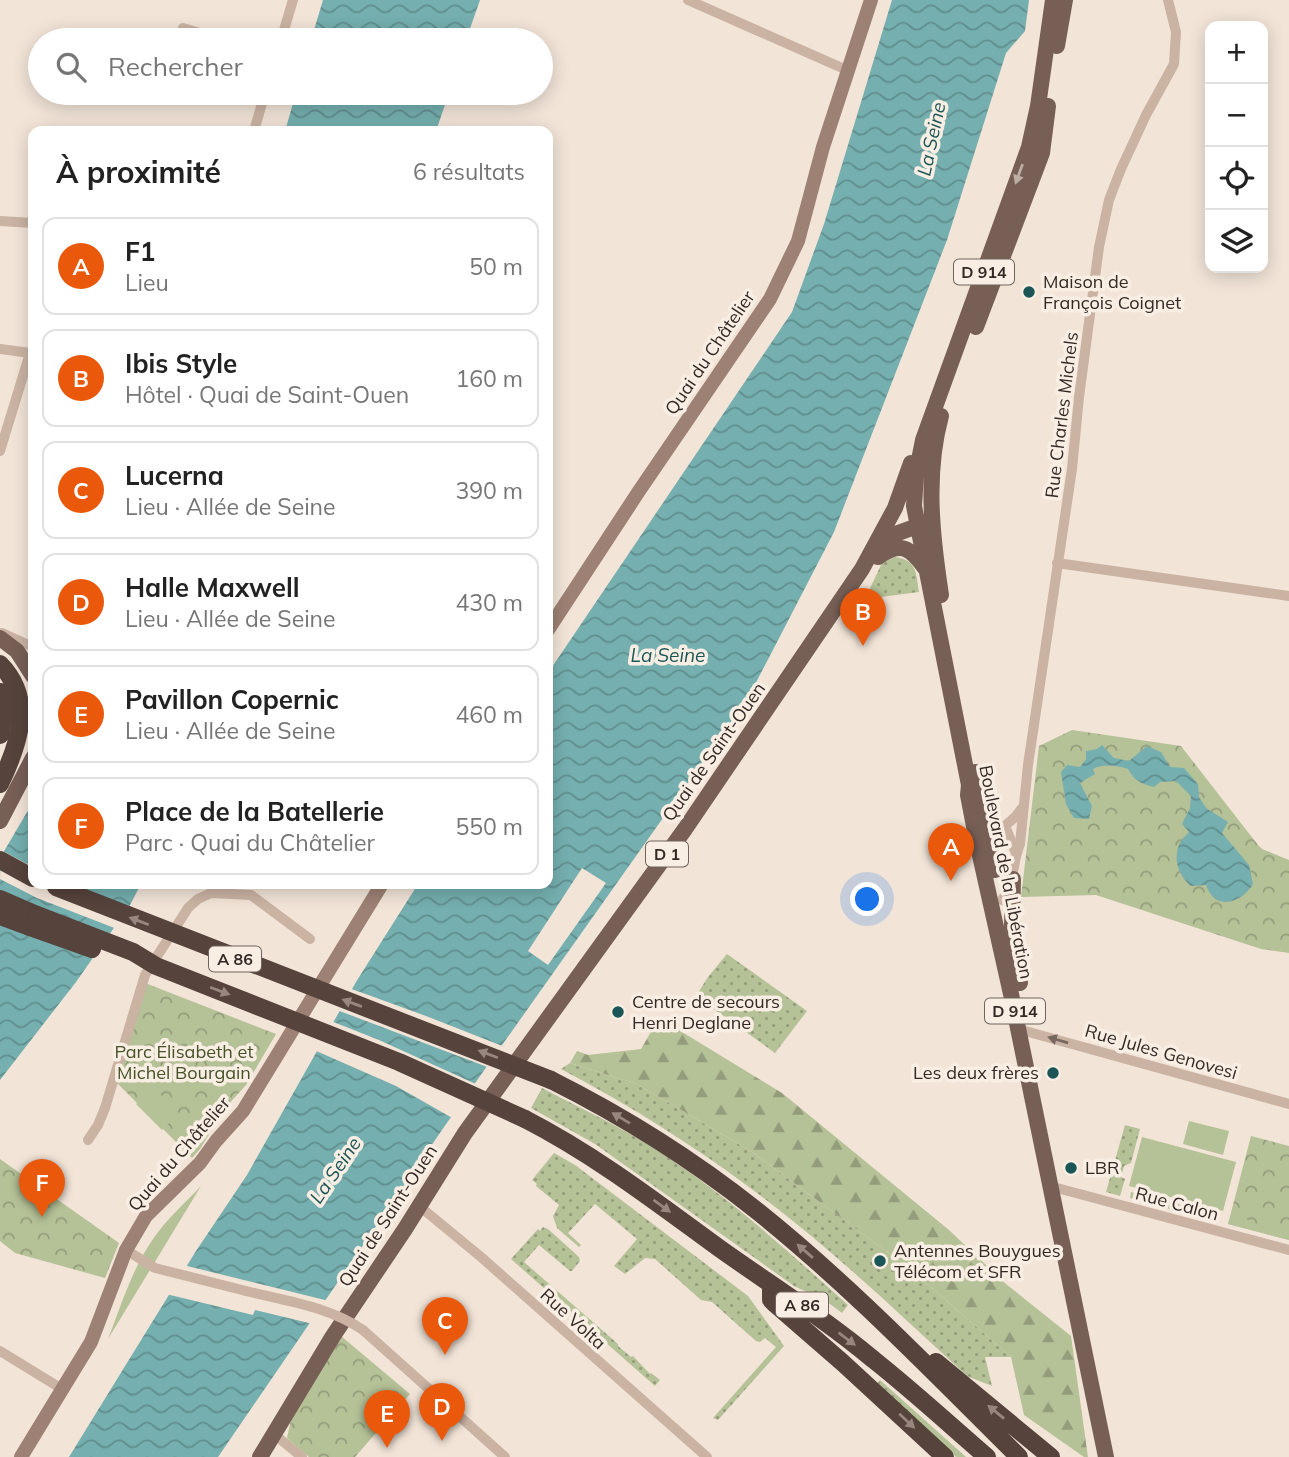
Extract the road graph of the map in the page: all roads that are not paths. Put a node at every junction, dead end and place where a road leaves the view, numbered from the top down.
1 (293, 0) edge
2 (688, 0) edge
3 (871, 0) edge
4 (1053, 0) edge
5 (1065, 0) edge
6 (1168, 0) edge
7 (285, 28) edge
8 (849, 71) junction
9 (262, 105) edge
10 (255, 126) edge
11 (0, 221) edge
12 (28, 223) edge
13 (0, 349) edge
14 (28, 353) edge
15 (28, 360) edge
16 (0, 451) edge
17 (919, 457) junction
18 (932, 505) junction
19 (914, 506) junction
20 (895, 508) junction
21 (925, 523) junction
22 (1057, 563) junction
23 (862, 569) junction
24 (925, 569) junction
25 (1289, 596) edge
26 (553, 623) edge
27 (0, 632) edge
28 (0, 638) edge
29 (28, 645) edge
30 (0, 664) edge
31 (28, 668) edge
32 (0, 692) edge
33 (0, 735) edge
34 (28, 767) edge
35 (28, 781) edge
36 (0, 783) edge
37 (1023, 807) junction
38 (0, 820) edge
39 (1005, 826) junction
40 (981, 833) junction
41 (1016, 853) junction
42 (0, 860) edge
43 (28, 875) edge
44 (1013, 879) junction
45 (60, 889) edge
46 (379, 889) edge
47 (0, 899) edge
48 (1002, 900) junction
49 (0, 916) edge
50 (310, 939) dead end
51 (156, 966) junction
52 (1023, 1023) junction
53 (1289, 1104) edge
54 (88, 1140) dead end
55 (1056, 1188) junction
56 (418, 1205) junction
57 (1289, 1250) edge
58 (132, 1254) junction
59 (771, 1285) junction
60 (1077, 1300) junction
61 (908, 1348) junction
62 (0, 1351) edge
63 (62, 1390) junction
64 (274, 1434) junction
65 (1050, 1456) edge
66 (21, 1457) edge
67 (260, 1457) edge
68 (302, 1457) edge
69 (505, 1457) edge
70 (707, 1457) edge
71 (945, 1457) edge
72 (987, 1457) edge
73 (1019, 1457) edge
74 (1106, 1457) edge
75 (1115, 1457) edge

1 - 7 street
2 - 8 street
3 - 8 street, Quai du Châtelier
4 -> 17 main road, Quai de Saint-Ouen / D 914
5 - 18 main road, D 914
6 - 22 street, Rue Charles Michels
8 - 26 street, Quai du Châtelier
9 - 10 street
11 - 12 street
13 - 14 street
15 - 16 street
17 - 19 main road, Boulevard de la Libération / D 914
17 - 20 main road, Quai de Saint-Ouen
18 - 19 main road
18 - 21 main road, D 914
19 - 20 main road
19 - 21 main road, Boulevard de la Libération / D 914
20 - 23 main road, Quai de Saint-Ouen / D 1
21 - 23 main road, D 1
21 - 24 main road, Boulevard de la Libération / D 914
21 - 40 main road, Boulevard de la Libération / D 914
22 - 25 street
22 - 37 street, Rue Charles Michels
23 - 24 main road
23 - 56 main road, Quai de Saint-Ouen / D 1
24 - 40 main road, Boulevard de la Libération / D 914
27 - 29 street
28 - 31 main road
30 - 36 highway
32 - 33 highway
34 - 38 main road
35 - 38 main road
37 - 39 street
37 - 41 street, Rue Charles Michels
39 - 40 street
39 - 41 street
40 - 48 main road, Boulevard de la Libération / D 914
40 - 60 main road, Boulevard de la Libération / D 914
41 - 44 street, Rue Charles Michels
42 - 43 highway
44 - 48 street, Rue Charles Michels
44 - 52 main road
61 -> 45 highway, A 86, bridge
46 - 58 street, Quai du Châtelier
47 - 51 highway, A 86, bridge
48 - 52 main road, Boulevard de la Libération / D 914
49 - 51 highway, bridge
50 - 54 street
51 -> 59 highway, A 86, bridge
53 -> 52 street, Rue Jules Genovesi
52 - 55 main road, Boulevard de la Libération / D 914
55 - 57 street, Rue Calon
55 - 60 main road, Boulevard de la Libération / D 914
56 - 64 main road, Quai de Saint-Ouen / D 1
56 - 70 street, Rue Volta
58 - 63 street, Quai du Châtelier
58 - 69 street, bridge
59 -> 71 highway
59 -> 72 highway, A 86
60 - 74 main road, Boulevard de la Libération / D 914
60 - 75 main road, Boulevard de la Libération / D 914
65 -> 61 highway
61 - 73 highway, A 86
62 - 63 street
63 - 66 street, Quai du Châtelier
64 - 67 main road, Quai de Saint-Ouen / D 1
64 - 68 street

